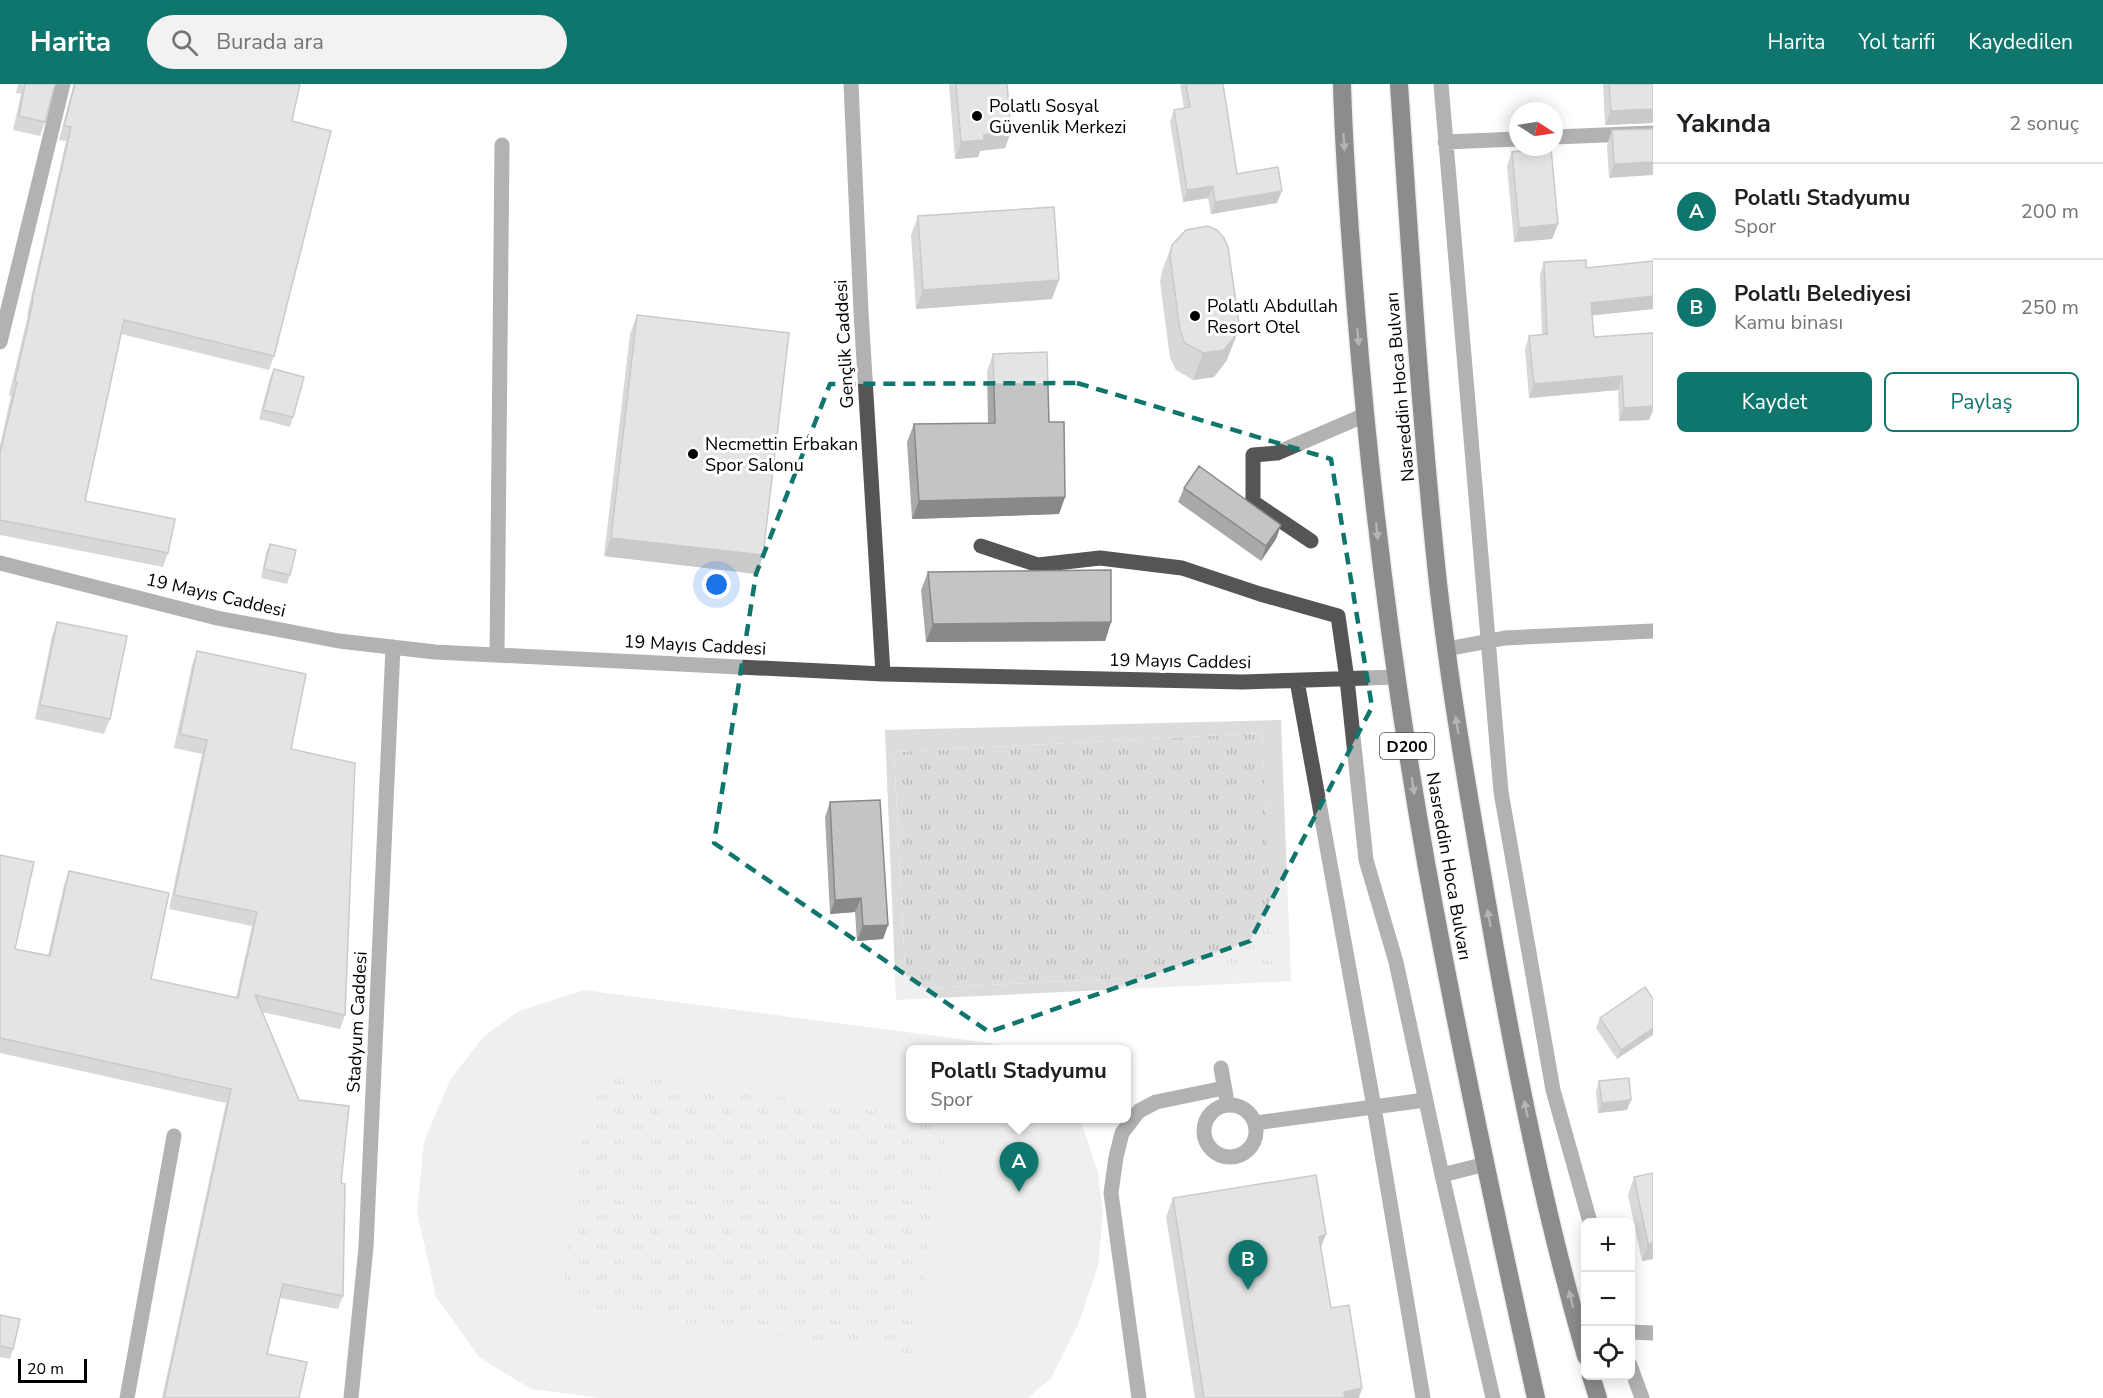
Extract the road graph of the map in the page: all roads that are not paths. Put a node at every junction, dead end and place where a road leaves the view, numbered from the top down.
1 (63, 84) edge
2 (851, 84) edge
3 (1342, 84) edge
4 (1400, 84) edge
5 (1441, 84) edge
6 (1653, 133) edge
7 (1563, 137) edge
8 (1509, 139) edge
9 (1445, 142) junction
10 (502, 145) dead end
11 (0, 342) edge
12 (1365, 415) junction
13 (1311, 541) dead end
14 (981, 546) dead end
15 (0, 563) edge
16 (1653, 631) edge
17 (1487, 641) junction
18 (393, 647) junction
19 (1447, 649) junction
20 (497, 655) junction
21 (884, 674) junction
22 (1397, 677) junction
23 (1347, 679) junction
24 (1297, 681) junction
25 (1221, 1068) dead end
26 (1224, 1088) junction
27 (1425, 1100) junction
28 (1227, 1105) junction
29 (1374, 1107) junction
30 (1131, 1121) edge
31 (1130, 1123) edge
32 (1255, 1123) junction
33 (174, 1136) dead end
34 (1486, 1164) junction
35 (1442, 1175) junction
36 (1589, 1218) edge
37 (1635, 1332) edge
38 (1653, 1333) edge
39 (1581, 1336) edge
40 (1592, 1380) edge
41 (1635, 1380) edge
42 (127, 1398) edge
43 (351, 1398) edge
44 (1139, 1398) edge
45 (1424, 1398) edge
46 (1493, 1398) edge
47 (1536, 1398) edge
48 (1598, 1398) edge
49 (1641, 1398) edge

1 - 11 street
2 - 21 street, Gençlik Caddesi
3 -> 12 highway, Nasreddin Hoca Bulvarı / D200
4 - 19 highway, Nasreddin Hoca Bulvarı / D200
5 - 9 street
6 - 7 street
8 - 9 street
9 - 17 street
10 - 20 street
12 - 13 street
12 -> 22 highway, Nasreddin Hoca Bulvarı / D200
14 - 23 street
15 - 18 street, 19 Mayıs Caddesi
16 - 17 street
17 - 19 street
17 - 36 street
18 - 20 street, 19 Mayıs Caddesi
18 - 43 street, Stadyum Caddesi
39 -> 19 highway, Nasreddin Hoca Bulvarı / D200
20 - 21 street, 19 Mayıs Caddesi
21 - 24 street, 19 Mayıs Caddesi
22 - 23 street, 19 Mayıs Caddesi
22 -> 34 highway, Nasreddin Hoca Bulvarı / D200
23 - 24 street, 19 Mayıs Caddesi
23 - 27 street
24 - 29 street
25 - 26 street
26 - 28 street
26 - 30 street
27 - 29 street
27 - 35 street
28 - 32 street
28 - 32 street
29 - 32 street
29 - 45 street
31 - 44 street
33 - 42 street
34 - 35 street
34 - 47 highway, Nasreddin Hoca Bulvarı / D200
35 - 46 street
37 - 38 street
40 - 48 highway
41 - 49 street

